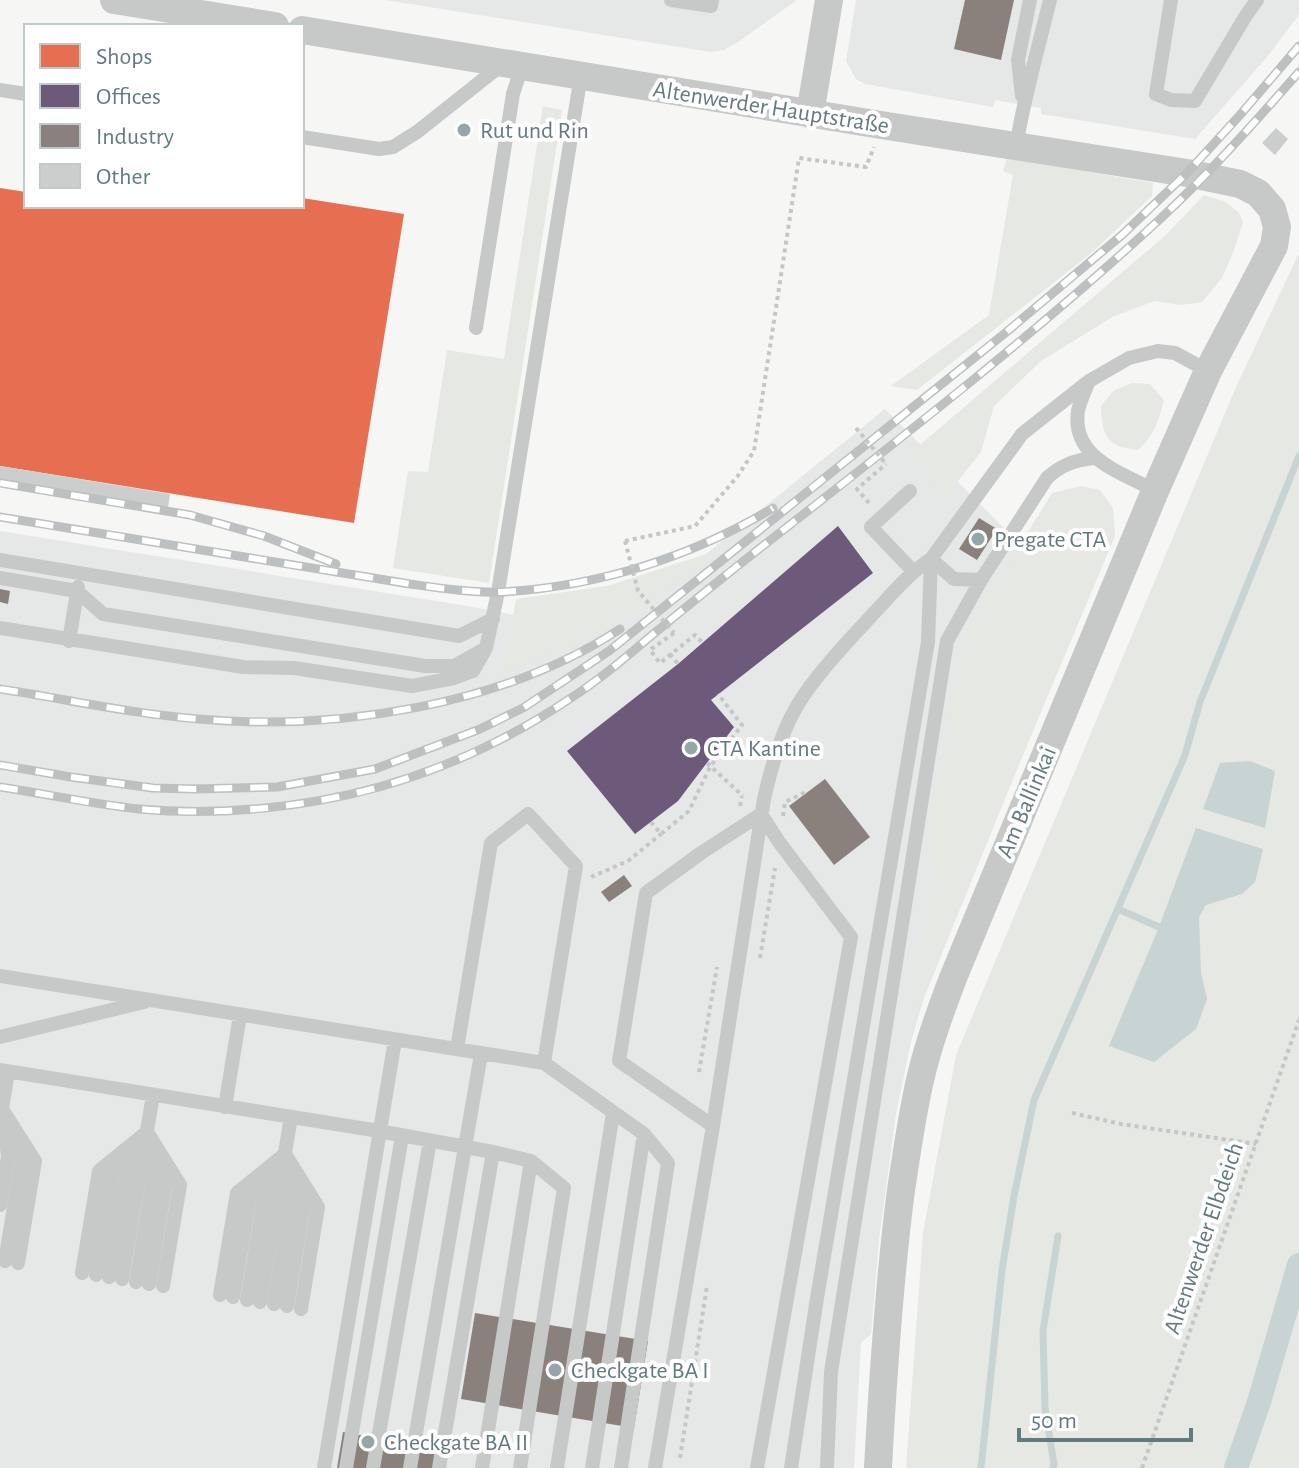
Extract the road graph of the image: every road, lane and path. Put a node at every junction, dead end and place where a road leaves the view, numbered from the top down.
1 (114, 0) edge
2 (671, 0) edge
3 (712, 0) edge
4 (829, 0) edge
5 (1030, 0) edge
6 (1050, 0) edge
7 (1171, 0) edge
8 (1257, 0) edge
9 (263, 24) edge
10 (304, 30) edge
11 (513, 64) junction
12 (581, 75) junction
13 (0, 90) edge
14 (24, 94) edge
15 (1022, 105) junction
16 (810, 114) junction
17 (881, 125) junction
18 (304, 137) edge
19 (1016, 147) junction
20 (1240, 184) joint
21 (476, 328) dead end
22 (1208, 371) junction
23 (1089, 381) junction
24 (856, 428) dead end
25 (1094, 458) junction
26 (910, 491) dead end
27 (1155, 491) junction
28 (869, 503) dead end
29 (931, 559) junction
30 (0, 560) edge
31 (913, 571) junction
32 (81, 575) junction
33 (0, 578) edge
34 (981, 580) junction
35 (77, 591) junction
36 (493, 619) junction
37 (0, 628) edge
38 (69, 641) junction
39 (702, 642) dead end
40 (486, 648) junction
41 (670, 654) junction
42 (678, 664) dead end
43 (718, 694) dead end
44 (708, 765) junction
45 (742, 796) junction
46 (785, 802) dead end
47 (762, 807) junction
48 (651, 822) dead end
49 (735, 831) junction
50 (661, 834) junction
51 (576, 866) junction
52 (718, 963) dead end
53 (0, 976) edge
54 (152, 1000) junction
55 (240, 1015) junction
56 (1299, 1020) edge
57 (0, 1037) edge
58 (395, 1040) junction
59 (457, 1049) junction
60 (481, 1054) junction
61 (544, 1063) junction
62 (4, 1071) edge
63 (699, 1072) dead end
64 (153, 1095) junction
65 (225, 1107) junction
66 (0, 1113) edge
67 (613, 1113) junction
68 (1072, 1113) dead end
69 (291, 1117) junction
70 (713, 1126) junction
71 (379, 1131) junction
72 (147, 1132) junction
73 (644, 1134) junction
74 (402, 1136) junction
75 (430, 1141) junction
76 (1256, 1144) junction
77 (465, 1147) junction
78 (493, 1152) junction
79 (285, 1154) junction
80 (531, 1161) junction
81 (0, 1205) edge
82 (11, 1262) dead end
83 (122, 1279) junction
84 (260, 1302) junction
85 (324, 1468) edge
86 (346, 1468) edge
87 (373, 1468) edge
88 (410, 1468) edge
89 (439, 1468) edge
90 (482, 1468) edge
91 (520, 1468) edge
92 (557, 1468) edge
93 (592, 1468) edge
94 (621, 1468) edge
95 (655, 1468) edge
96 (757, 1468) edge
97 (791, 1468) edge
98 (827, 1468) edge
99 (878, 1468) edge
100 (1142, 1468) edge

1 - 9 street
2 - 3 lane
4 - 16 street
5 - 15 lane
6 - 15 lane
7 - 8 lane
10 - 11 street, Altenwerder Hauptstraße
11 - 12 street, Altenwerder Hauptstraße
11 - 18 lane
11 - 21 lane
12 - 16 street, Altenwerder Hauptstraße
12 - 36 lane
13 - 14 lane
15 - 19 lane
16 - 17 street, Altenwerder Hauptstraße
17 - 19 street, Altenwerder Hauptstraße
17 - 41 path, bridge
19 - 20 street, Altenwerder Hauptstraße
20 - 22 street, Am Ballinkai
22 - 23 lane
22 - 27 street, Am Ballinkai
23 - 25 lane
23 - 29 lane
24 - 28 path, bridge
25 - 27 lane
25 - 34 lane
26 - 31 lane
27 - 99 street, Am Ballinkai
29 - 31 lane
29 - 34 lane
29 - 97 lane
30 - 32 lane
31 - 47 lane
32 - 35 lane
32 - 36 lane
33 - 35 lane
34 - 98 lane
35 - 38 lane
35 - 40 lane
36 - 40 lane
37 - 38 lane
38 - 40 lane
39 - 41 path
41 - 42 path
43 - 44 path
44 - 45 path
44 - 50 path
45 - 47 path
45 - 49 path
46 - 47 path
47 - 49 lane
47 - 70 lane
47 - 96 lane
48 - 50 path
49 - 70 lane
50 - 51 path
51 - 59 lane
51 - 61 lane
52 - 63 path
53 - 54 lane
54 - 55 lane
54 - 57 lane
55 - 58 lane
55 - 65 lane
56 - 76 path, Altenwerder Elbdeich
58 - 59 lane
58 - 71 lane
59 - 60 lane
60 - 61 lane
60 - 77 lane
61 - 67 lane
62 - 64 lane
62 - 66 lane
64 - 65 lane
64 - 72 lane
65 - 69 lane
66 - 81 lane
66 - 82 lane
67 - 73 lane
67 - 92 lane
68 - 76 path
69 - 71 lane
69 - 79 lane
70 - 95 lane
71 - 74 lane
71 - 85 lane
72 - 83 lane
72 - 83 lane
72 - 83 lane
72 - 83 lane
73 - 93 lane
73 - 94 lane
74 - 75 lane
74 - 86 lane
75 - 77 lane
75 - 87 lane
76 - 100 path, Altenwerder Elbdeich
77 - 78 lane
77 - 88 lane
78 - 80 lane
78 - 89 lane
79 - 84 lane
79 - 84 lane
79 - 84 lane
79 - 84 lane
80 - 90 lane
80 - 91 lane

